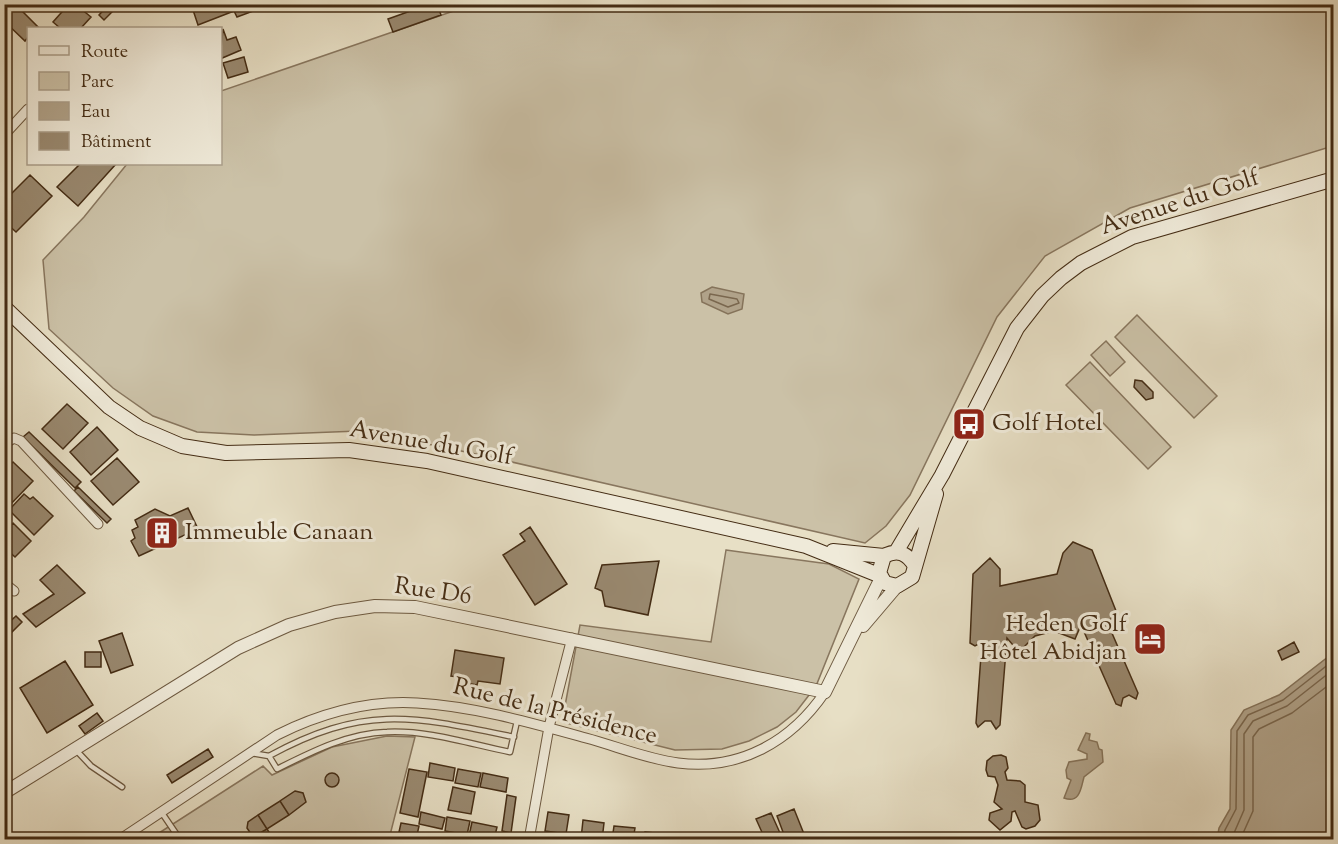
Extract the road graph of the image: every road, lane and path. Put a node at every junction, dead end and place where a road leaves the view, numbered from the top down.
1 (27, 110) edge
2 (4, 135) edge
3 (1334, 179) edge
4 (4, 307) edge
5 (4, 444) edge
6 (942, 475) junction
7 (98, 524) dead end
8 (820, 550) junction
9 (890, 554) junction
10 (915, 566) junction
11 (881, 577) junction
12 (4, 583) edge
13 (897, 586) junction
14 (14, 591) dead end
15 (572, 638) junction
16 (852, 639) junction
17 (825, 692) junction
18 (517, 721) junction
19 (549, 727) junction
20 (514, 737) junction
21 (75, 749) junction
22 (249, 752) junction
23 (269, 756) junction
24 (122, 788) dead end
25 (4, 793) edge
26 (160, 810) junction
27 (119, 840) edge
28 (176, 840) edge
29 (529, 840) edge

1 - 2 street
3 - 6 main road, Avenue du Golf
4 - 8 main road, Avenue du Golf
5 - 7 street
6 - 9 main road, Avenue du Golf
6 - 10 main road, Avenue du Golf
8 - 9 main road, Avenue du Golf
8 - 11 main road, Avenue du Golf
9 - 10 main road
9 - 11 main road, Avenue du Golf
10 - 13 main road, Avenue du Golf
11 - 13 main road, Avenue du Golf
11 - 16 street, Rue de la Présidence
12 - 14 street
13 - 16 street, Rue de la Présidence
15 - 17 street, Rue D6
15 - 19 street
15 - 21 street, Rue D6
16 - 17 street, Rue de la Présidence
17 - 19 street, Rue de la Présidence
18 - 19 street, Rue de la Présidence
18 - 20 lane
18 - 22 street, Rue de la Présidence
19 - 29 street
20 - 23 lane
20 - 23 lane
21 - 24 lane
21 - 25 street, Rue D6
22 - 23 lane
22 - 26 street, Rue de la Présidence
26 - 27 street, Rue de la Présidence
26 - 28 lane

